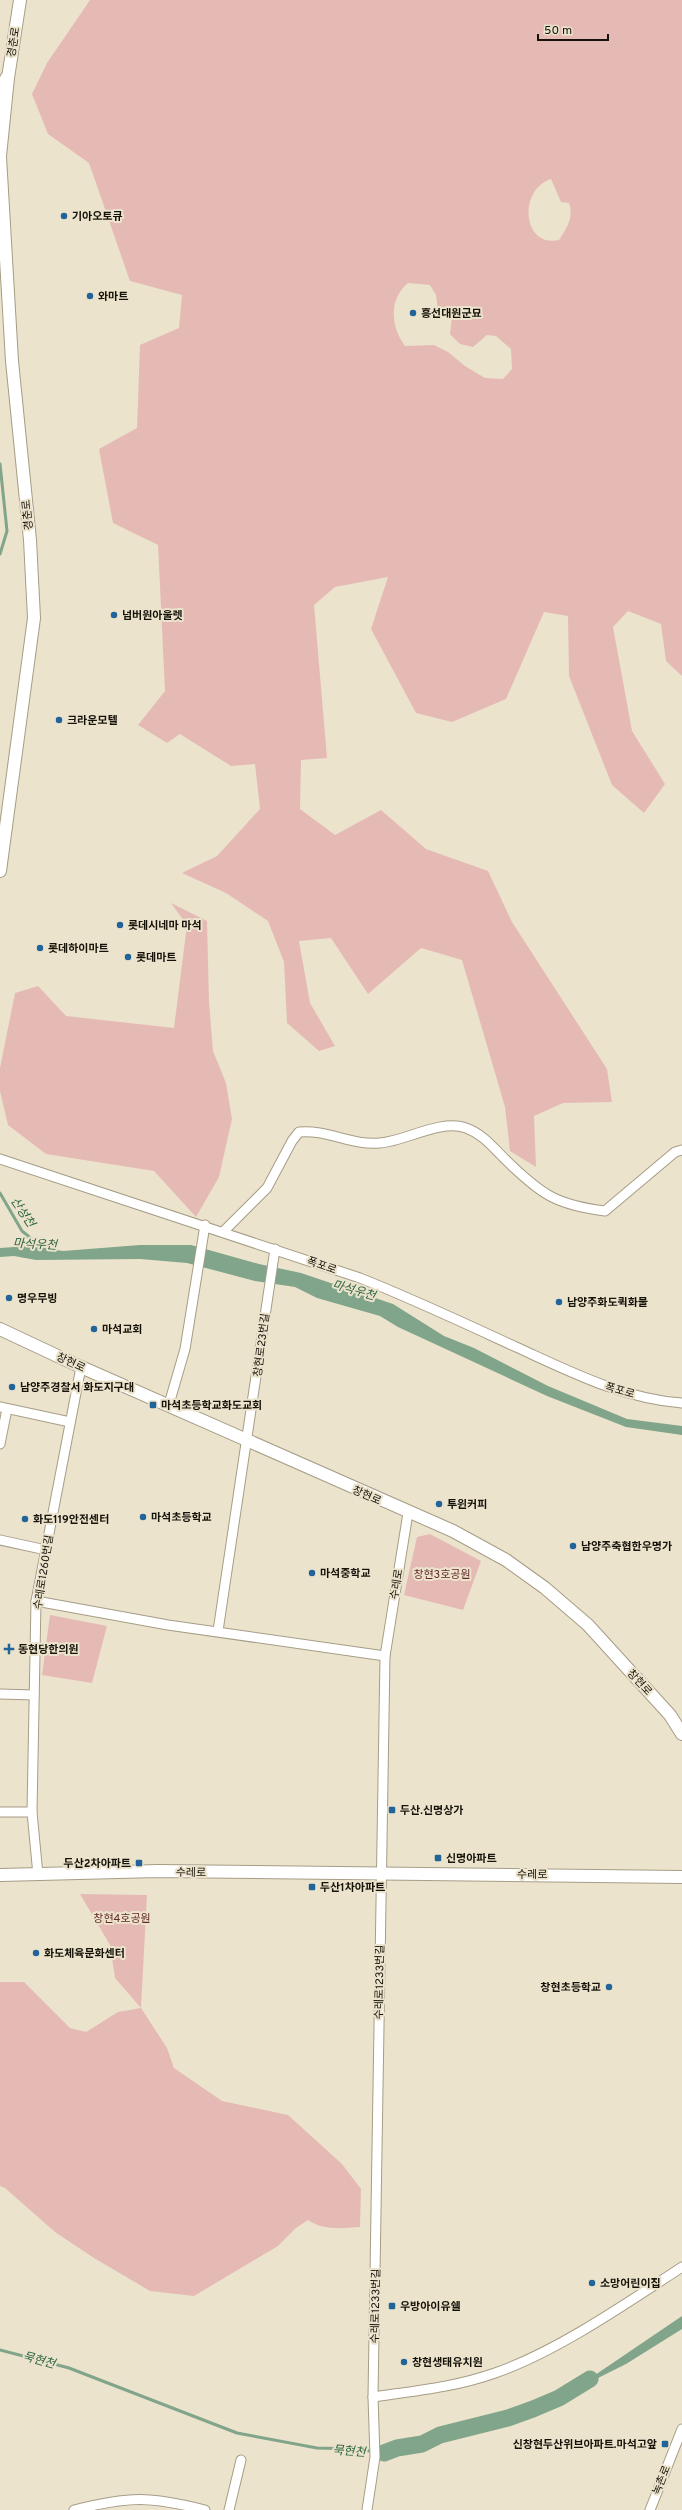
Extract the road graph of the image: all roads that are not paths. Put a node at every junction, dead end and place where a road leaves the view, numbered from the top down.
1 (20, 0) edge
2 (10, 58) junction
3 (0, 91) edge
4 (0, 157) edge
5 (3, 274) edge
6 (0, 872) edge
7 (682, 1150) edge
8 (0, 1159) edge
9 (205, 1225) junction
10 (223, 1232) junction
11 (275, 1249) junction
12 (0, 1329) edge
13 (81, 1367) junction
14 (682, 1403) edge
15 (169, 1404) junction
16 (4, 1408) edge
17 (70, 1422) junction
18 (247, 1441) junction
19 (0, 1444) edge
20 (408, 1513) junction
21 (0, 1540) edge
22 (46, 1550) junction
23 (36, 1601) junction
24 (218, 1631) junction
25 (384, 1656) junction
26 (0, 1694) edge
27 (34, 1695) junction
28 (682, 1734) edge
29 (0, 1812) edge
30 (32, 1812) junction
31 (38, 1874) junction
32 (0, 1875) edge
33 (382, 1876) junction
34 (682, 1877) edge
35 (682, 2267) edge
36 (373, 2397) junction
37 (682, 2429) edge
38 (241, 2460) dead end
39 (74, 2510) edge
40 (205, 2510) edge
41 (229, 2510) edge
42 (367, 2510) edge
43 (650, 2510) edge

1 - 2 street, 경춘로
2 - 3 street
2 - 4 street, 경춘로
4 - 5 street, 경춘로
5 - 6 street, 경춘로
7 - 10 street
8 - 9 street, 폭포로
9 - 10 street, 폭포로
9 - 15 street
10 - 11 street, 폭포로
11 - 14 street, 폭포로
11 - 18 street, 창현로23번길
12 - 13 street, 창현로
13 - 15 street, 창현로
13 - 17 street, 수레로1260번길
15 - 18 street, 창현로
16 - 17 street
16 - 19 street
17 - 22 street, 수레로1260번길
18 - 20 street, 창현로
18 - 24 street, 창현로23번길
20 - 25 street, 수레로
20 - 28 street, 창현로
21 - 22 street
22 - 23 street, 수레로1260번길
23 - 24 street
23 - 27 street, 수레로1260번길
24 - 25 street
25 - 33 street, 수레로
26 - 27 street
27 - 30 street, 수레로1260번길
29 - 30 street
30 - 31 street, 수레로1260번길
31 - 32 street, 수레로
31 - 33 street, 수레로
33 - 34 street, 수레로
33 - 36 street, 수레로1233번길
35 - 36 street
36 - 42 street, 수레로1233번길
37 - 43 street, 녹촌로
38 - 41 street
39 - 40 street

